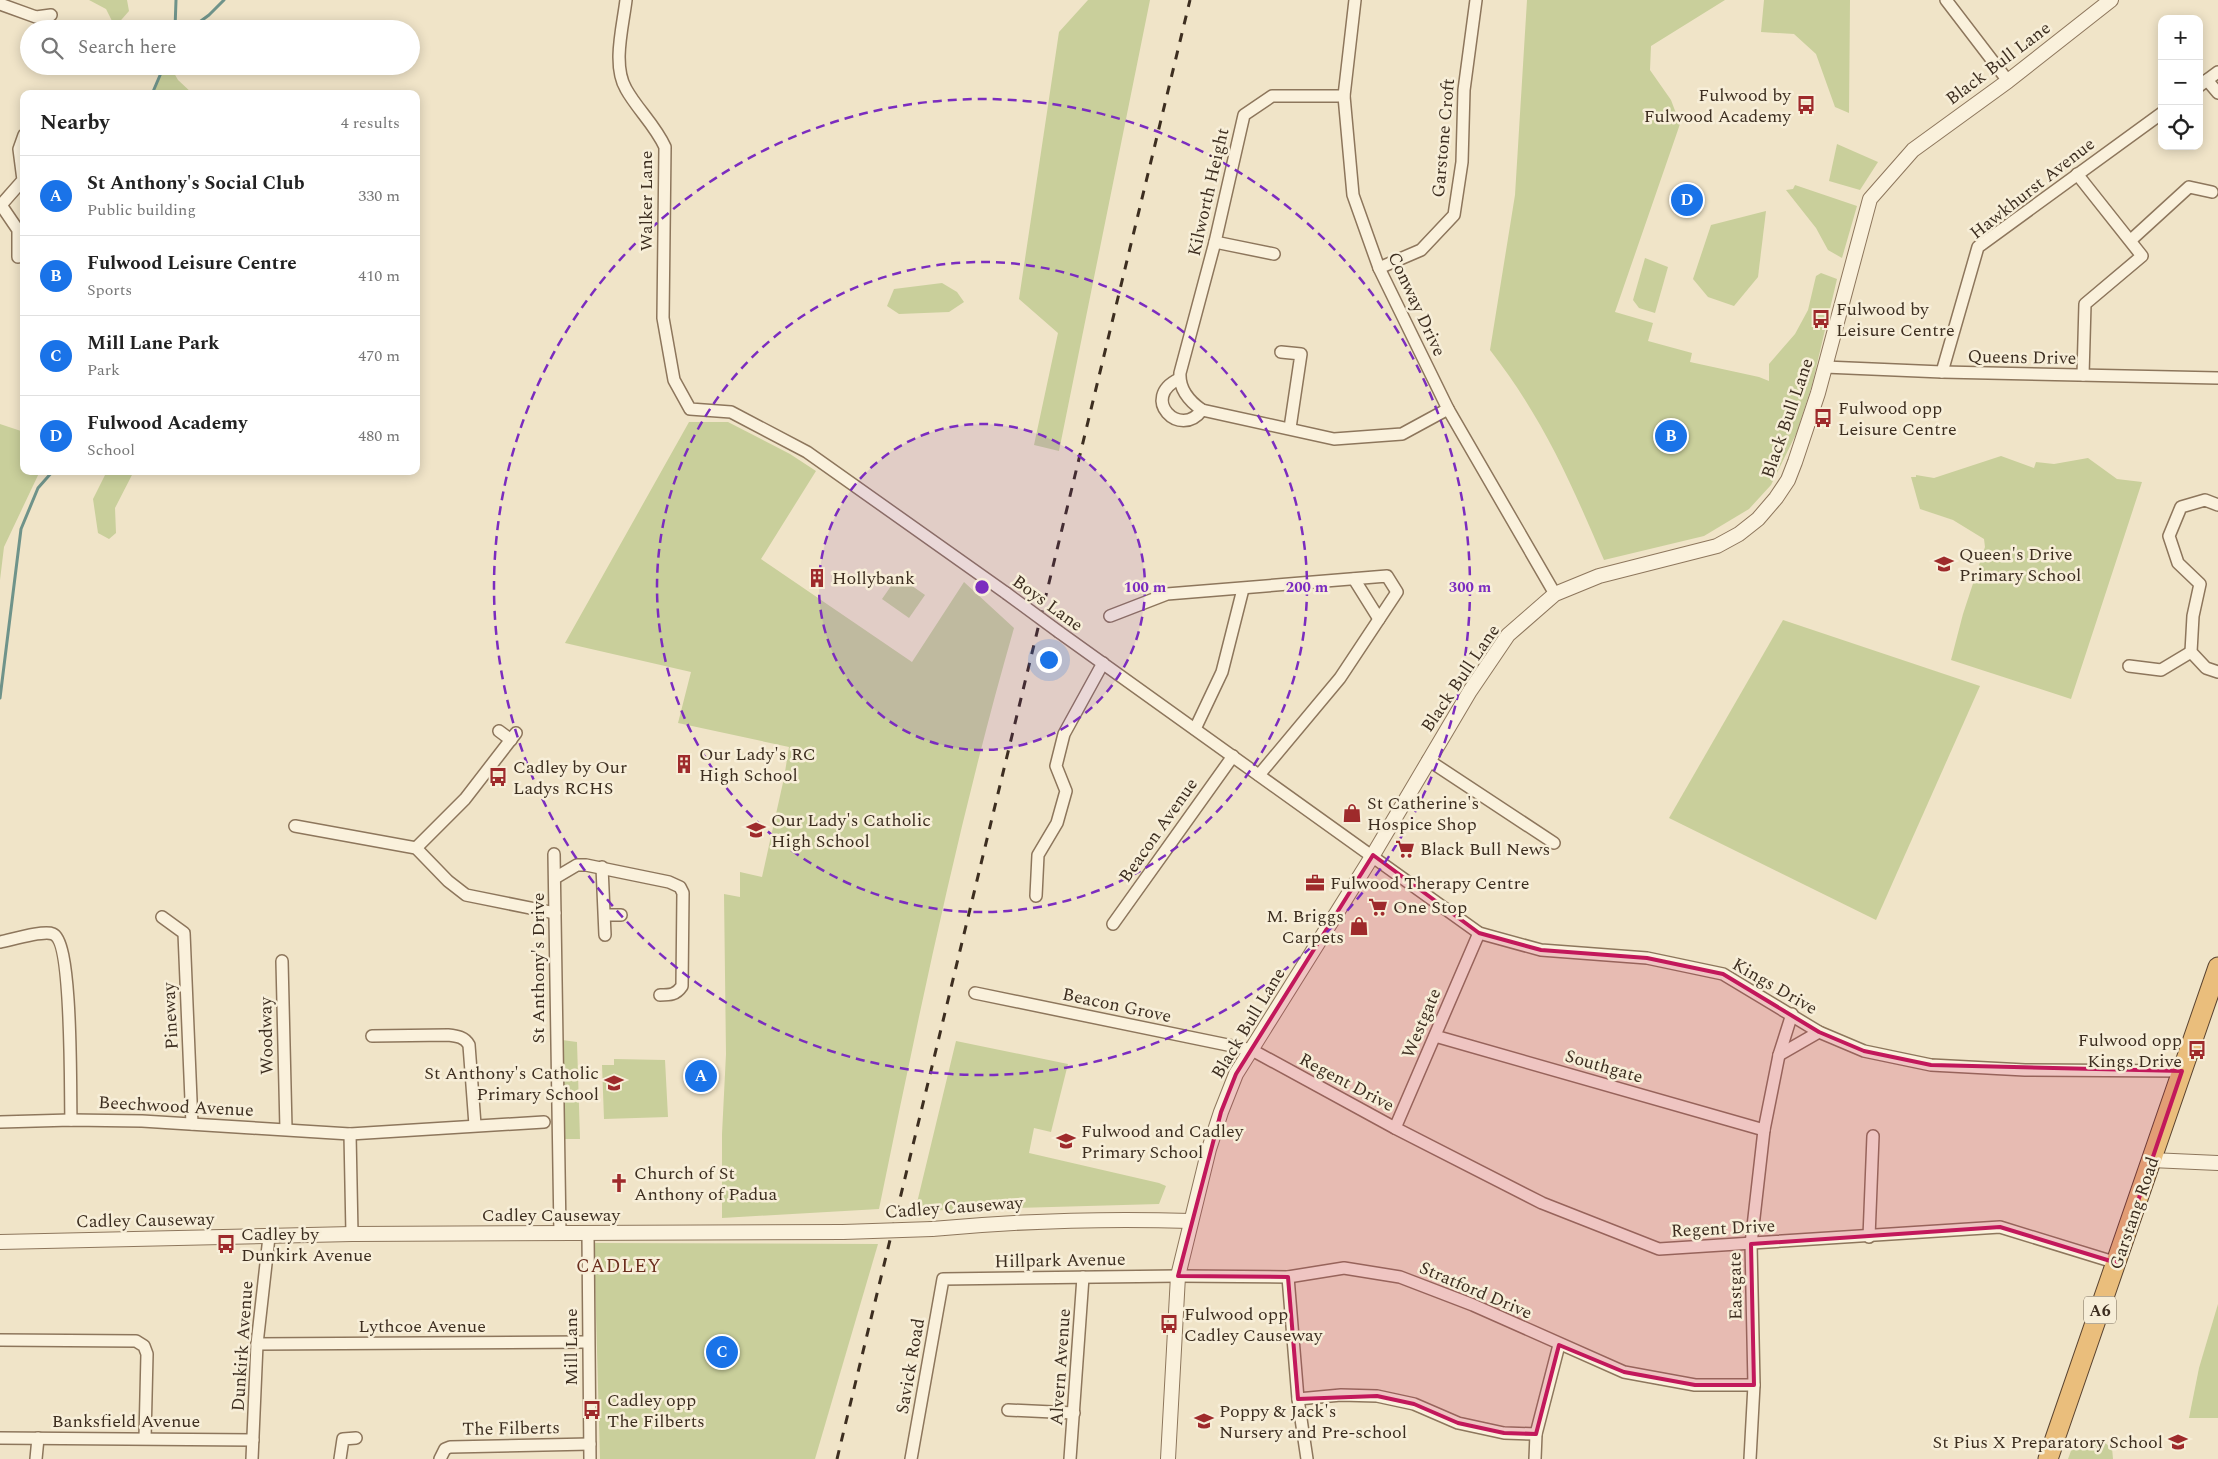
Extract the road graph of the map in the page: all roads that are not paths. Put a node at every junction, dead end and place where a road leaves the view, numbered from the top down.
1 (626, 0) edge
2 (1355, 0) edge
3 (1476, 0) edge
4 (1946, 0) edge
5 (2111, 0) edge
6 (0, 4) edge
7 (51, 15) dead end
8 (2218, 72) edge
9 (2008, 81) junction
10 (2203, 83) edge
11 (2218, 93) edge
12 (1344, 96) junction
13 (2158, 116) edge
14 (2077, 174) junction
15 (20, 183) edge
16 (2212, 192) dead end
17 (0, 205) edge
18 (2131, 240) junction
19 (1215, 242) junction
20 (1274, 254) dead end
21 (18, 257) dead end
22 (1379, 268) junction
23 (1281, 352) dead end
24 (1825, 366) junction
25 (1942, 372) junction
26 (2083, 375) junction
27 (2218, 378) edge
28 (1179, 380) junction
29 (690, 409) joint
30 (1448, 409) junction
31 (1202, 410) junction
32 (1290, 428) junction
33 (2218, 505) edge
34 (1354, 579) junction
35 (1243, 589) junction
36 (1555, 594) junction
37 (1110, 616) dead end
38 (1379, 619) junction
39 (2192, 652) junction
40 (1103, 663) junction
41 (2129, 666) dead end
42 (2218, 672) edge
43 (1195, 729) junction
44 (499, 731) dead end
45 (1233, 756) junction
46 (1428, 760) junction
47 (1259, 775) junction
48 (295, 825) dead end
49 (1554, 843) dead end
50 (416, 848) junction
51 (554, 854) dead end
52 (1373, 855) junction
53 (602, 867) junction
54 (555, 878) junction
55 (1036, 896) dead end
56 (556, 913) junction
57 (606, 915) junction
58 (621, 915) dead end
59 (162, 917) dead end
60 (1112, 924) dead end
61 (1479, 933) junction
62 (605, 935) dead end
63 (0, 942) edge
64 (2218, 967) edge
65 (286, 969) dead end
66 (975, 993) dead end
67 (660, 995) dead end
68 (1792, 1014) junction
69 (1819, 1032) junction
70 (372, 1036) dead end
71 (1435, 1036) junction
72 (1252, 1050) junction
73 (1779, 1055) junction
74 (2182, 1072) junction
75 (71, 1120) junction
76 (0, 1122) edge
77 (544, 1122) dead end
78 (192, 1124) junction
79 (474, 1126) junction
80 (1394, 1128) junction
81 (286, 1129) junction
82 (1764, 1130) junction
83 (350, 1134) junction
84 (1873, 1136) dead end
85 (2151, 1160) junction
86 (2218, 1163) edge
87 (1191, 1221) junction
88 (560, 1233) junction
89 (352, 1234) junction
90 (588, 1234) junction
91 (269, 1237) junction
92 (1869, 1237) junction
93 (0, 1242) edge
94 (1751, 1244) junction
95 (2117, 1263) junction
96 (1178, 1276) junction
97 (1083, 1277) junction
98 (1288, 1277) junction
99 (943, 1279) joint
100 (0, 1340) edge
101 (588, 1342) junction
102 (257, 1344) junction
103 (1559, 1345) junction
104 (1754, 1385) junction
105 (1298, 1399) junction
106 (1008, 1410) dead end
107 (1074, 1413) junction
108 (1536, 1434) junction
109 (0, 1438) edge
110 (38, 1438) junction
111 (145, 1438) junction
112 (356, 1438) dead end
113 (253, 1440) junction
114 (590, 1444) junction
115 (36, 1459) edge
116 (252, 1459) edge
117 (340, 1459) edge
118 (440, 1459) edge
119 (590, 1459) edge
120 (912, 1459) edge
121 (1070, 1459) edge
122 (1168, 1459) edge
123 (1307, 1459) edge
124 (1535, 1459) edge
125 (1750, 1459) edge
126 (2048, 1459) edge

1 - 29 street, Walker Lane
2 - 12 street, Conway Drive
3 - 22 street, Garstone Croft
4 - 9 street
5 - 9 street, Black Bull Lane
6 - 7 street
8 - 10 street
9 - 24 street, Black Bull Lane
10 - 11 street
12 - 19 street, Kilworth Height
12 - 22 street, Conway Drive
13 - 14 street, Hawkhurst Avenue
14 - 18 street
14 - 25 street, Hawkhurst Avenue
15 - 17 street
16 - 18 street
17 - 21 street
18 - 26 street
19 - 20 street
19 - 28 street, Kilworth Height
22 - 30 street, Conway Drive
23 - 32 street
24 - 25 street, Queens Drive
24 - 36 street, Black Bull Lane
25 - 26 street, Queens Drive
26 - 27 street, Queens Drive
28 - 31 street
28 - 31 street, Kilworth Height
29 - 40 street, Boys Lane, bridge
30 - 32 street
30 - 36 street, Conway Drive
31 - 32 street
33 - 39 street
34 - 35 street
34 - 38 street
34 - 38 street
35 - 37 street
35 - 43 street
36 - 46 street, Black Bull Lane
38 - 47 street
39 - 41 street
39 - 42 street
40 - 43 street, Boys Lane
40 - 55 street
43 - 45 street, Boys Lane
44 - 50 street
45 - 47 street, Boys Lane
45 - 60 street, Beacon Avenue
46 - 49 street
46 - 52 street, Black Bull Lane
47 - 52 street, Boys Lane
48 - 50 street
50 - 56 street
51 - 54 street, St Anthony's Drive
52 - 61 street, Kings Drive
52 - 72 street, Black Bull Lane
53 - 54 street
53 - 57 street
53 - 67 street
54 - 56 street, St Anthony's Drive
56 - 88 street, St Anthony's Drive
57 - 58 street
57 - 62 street
59 - 78 street, Pineway
61 - 68 street, Kings Drive
61 - 71 street, Westgate
63 - 75 street
64 - 74 highway, Garstang Road / A6
65 - 81 street, Woodway
66 - 72 street, Beacon Grove
68 - 69 street, Kings Drive
68 - 73 street, Eastgate
69 - 73 street
69 - 74 street, Kings Drive
70 - 79 street
71 - 80 street, Westgate
71 - 82 street, Southgate
72 - 80 street, Regent Drive
72 - 87 street, Black Bull Lane
73 - 82 street, Eastgate
74 - 85 highway, Garstang Road / A6
75 - 76 street, Beechwood Avenue
75 - 78 street, Beechwood Avenue
77 - 79 street, Beechwood Avenue
78 - 81 street, Beechwood Avenue
79 - 83 street, Beechwood Avenue
80 - 94 street, Regent Drive
81 - 83 street, Beechwood Avenue
82 - 94 street, Eastgate
83 - 89 street
84 - 92 street
85 - 86 street
85 - 95 highway, Garstang Road / A6
87 - 90 street, Cadley Causeway, bridge
87 - 96 street, Black Bull Lane
88 - 89 street, Cadley Causeway
88 - 90 street, Cadley Causeway
89 - 91 street, Cadley Causeway
90 - 101 street, Mill Lane
91 - 93 street, Cadley Causeway
91 - 102 street, Dunkirk Avenue
92 - 94 street, Regent Drive
92 - 95 street, Regent Drive
94 - 104 street, Eastgate
95 - 126 highway, Garstang Road / A6
96 - 97 street, Hillpark Avenue
96 - 98 street, Stratford Drive
96 - 122 street, Black Bull Lane
97 - 99 street, Hillpark Avenue
97 - 107 street, Alvern Avenue
98 - 103 street, Stratford Drive
98 - 105 street
99 - 120 street, Savick Road
100 - 111 street
101 - 102 street, Lythcoe Avenue
101 - 114 street, Mill Lane
102 - 113 street, Dunkirk Avenue
103 - 104 street, Stratford Drive
103 - 108 street
104 - 125 street, Eastgate
105 - 108 street
105 - 123 street
106 - 107 street
107 - 121 street, Alvern Avenue
108 - 124 street
109 - 110 street, Banksfield Avenue
110 - 111 street, Banksfield Avenue
110 - 115 street
111 - 113 street, Banksfield Avenue
112 - 117 street
113 - 116 street, Dunkirk Avenue
114 - 118 street, The Filberts
114 - 119 street, Mill Lane

